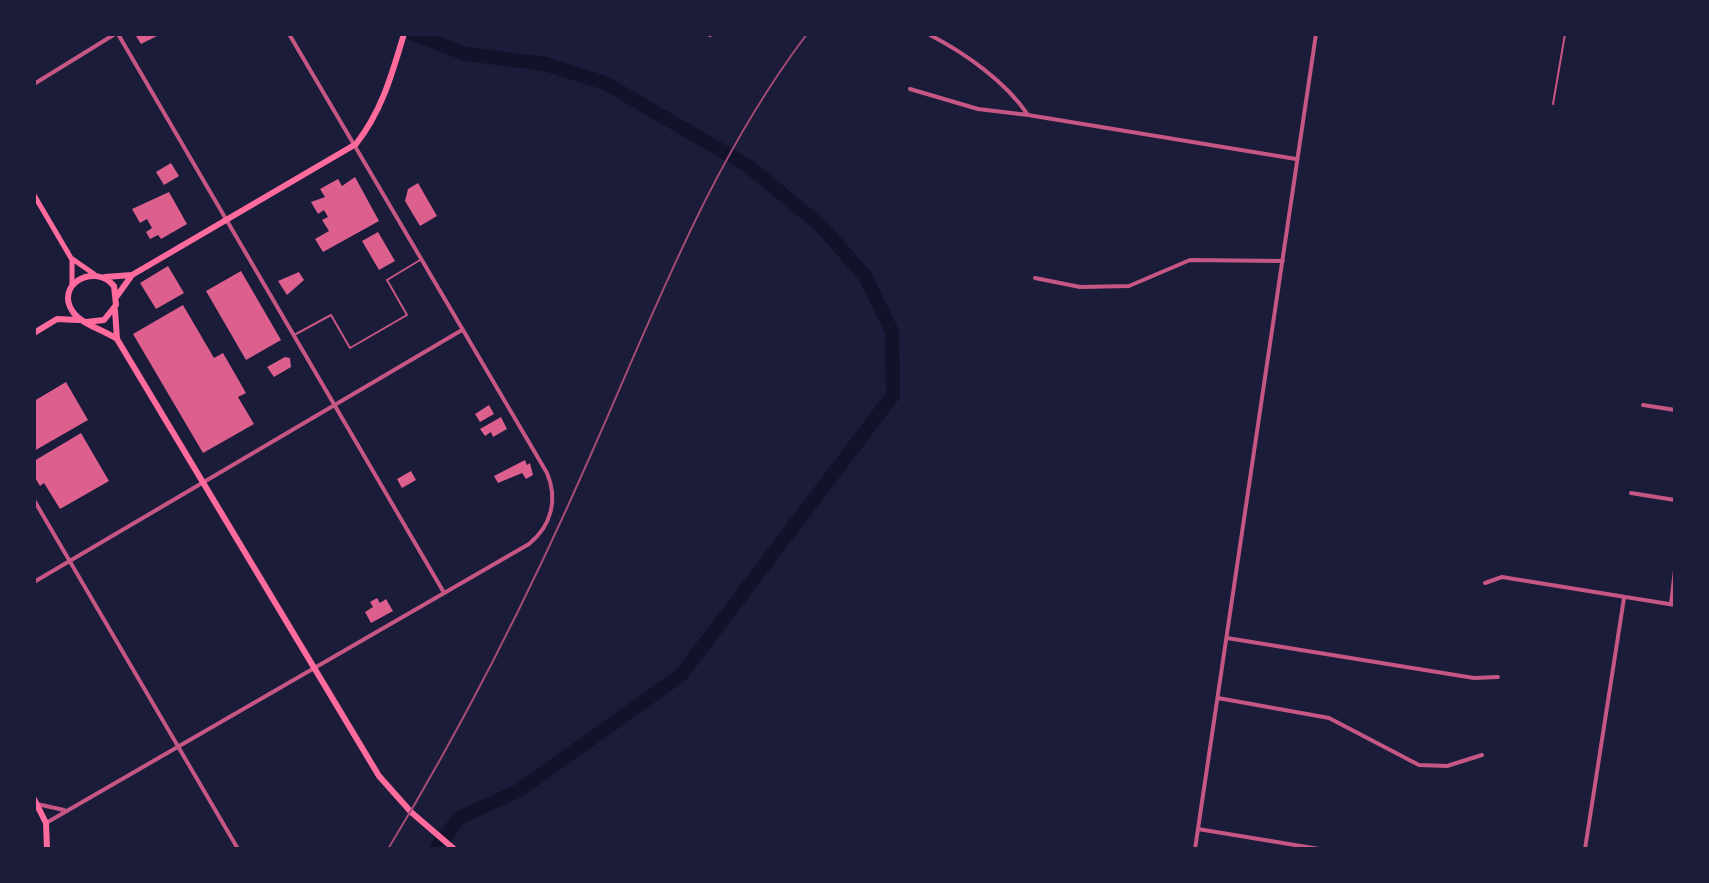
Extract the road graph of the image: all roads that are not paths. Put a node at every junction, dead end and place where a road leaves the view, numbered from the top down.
1 (116, 34) edge
2 (289, 34) edge
3 (404, 34) edge
4 (1316, 34) edge
5 (1565, 34) edge
6 (930, 35) edge
7 (34, 84) edge
8 (910, 89) dead end
9 (1553, 104) dead end
10 (1028, 115) junction
11 (356, 144) junction
12 (1296, 159) junction
13 (34, 195) edge
14 (228, 220) junction
15 (71, 258) junction
16 (420, 260) junction
17 (1283, 261) junction
18 (94, 274) junction
19 (132, 275) junction
20 (105, 277) junction
21 (1035, 278) dead end
22 (72, 286) junction
23 (117, 296) junction
24 (69, 298) junction
25 (115, 310) junction
26 (57, 319) junction
27 (84, 321) junction
28 (462, 330) junction
29 (34, 333) edge
30 (295, 335) junction
31 (117, 339) junction
32 (1643, 405) dead end
33 (336, 406) junction
34 (1675, 410) edge
35 (204, 485) junction
36 (1631, 493) dead end
37 (34, 500) edge
38 (1675, 500) edge
39 (70, 562) junction
40 (1675, 570) edge
41 (34, 582) edge
42 (1485, 583) dead end
43 (443, 591) junction
44 (1624, 598) junction
45 (1673, 605) edge
46 (1227, 638) junction
47 (311, 668) junction
48 (1498, 677) dead end
49 (1218, 698) junction
50 (177, 745) junction
51 (1482, 755) dead end
52 (35, 802) edge
53 (66, 810) junction
54 (46, 823) junction
55 (1198, 829) junction
56 (47, 849) edge
57 (238, 849) edge
58 (454, 849) edge
59 (1195, 849) edge
60 (1319, 849) edge
61 (1585, 849) edge

1 - 7 street
1 - 14 street
2 - 11 street
3 - 11 main road
4 - 12 street
5 - 9 lane
6 - 10 street
8 - 10 street
10 - 12 street
11 - 14 main road
11 - 16 street
12 - 17 street
13 - 15 main road
14 - 19 main road
14 - 30 street
15 - 18 main road
15 - 22 main road
16 - 28 street
16 - 30 lane
17 - 21 street
17 - 46 street
18 - 20 main road
18 - 22 main road
19 - 20 main road
19 - 23 main road
20 - 23 main road
22 - 24 main road
23 - 25 main road
24 - 26 main road
24 - 27 main road
25 - 27 main road
25 - 31 main road
26 - 27 main road
26 - 29 main road
27 - 31 main road
28 - 33 street
28 - 43 street
30 - 33 street
31 - 35 main road
32 - 34 street
33 - 35 street
33 - 43 street
35 - 39 street
35 - 47 main road
36 - 38 street
37 - 39 street
39 - 41 street
39 - 50 street
40 - 45 street
42 - 44 street
43 - 47 street
44 - 45 street
44 - 61 street
46 - 48 street
46 - 49 street
47 - 50 street
47 - 58 main road
49 - 51 street
49 - 55 street
50 - 53 street
50 - 57 street
52 - 53 street
52 - 54 main road
53 - 54 street
54 - 56 main road
55 - 59 street
55 - 60 street

